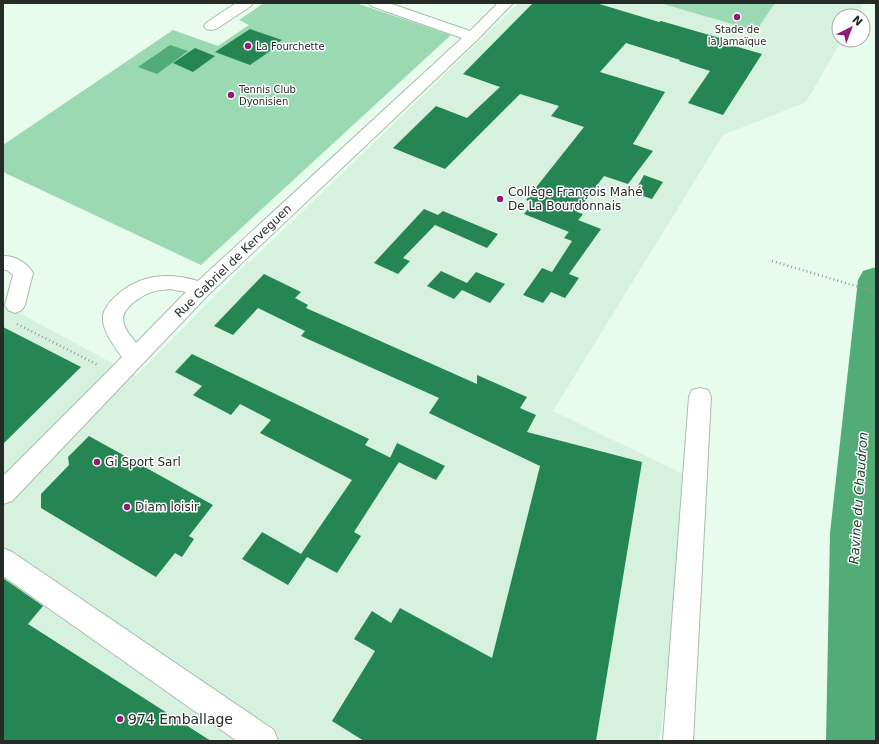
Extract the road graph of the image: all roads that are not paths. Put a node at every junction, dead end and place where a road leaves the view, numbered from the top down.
1 (246, 3) edge
2 (376, 3) edge
3 (506, 3) edge
4 (211, 26) dead end
5 (472, 37) junction
6 (3, 263) edge
7 (201, 290) junction
8 (14, 314) road end
9 (134, 358) junction
10 (700, 397) dead end
11 (3, 493) edge
12 (3, 561) edge
13 (263, 741) edge
14 (678, 741) edge

1 - 4 street
2 - 5 street
3 - 5 street, Rue Gabriel de Kerveguen
5 - 7 street, Rue Gabriel de Kerveguen
6 - 8 street
7 - 9 street, Rue Gabriel de Kerveguen
7 - 9 street
9 - 11 street, Rue Gabriel de Kerveguen
10 - 14 street
12 - 13 street

